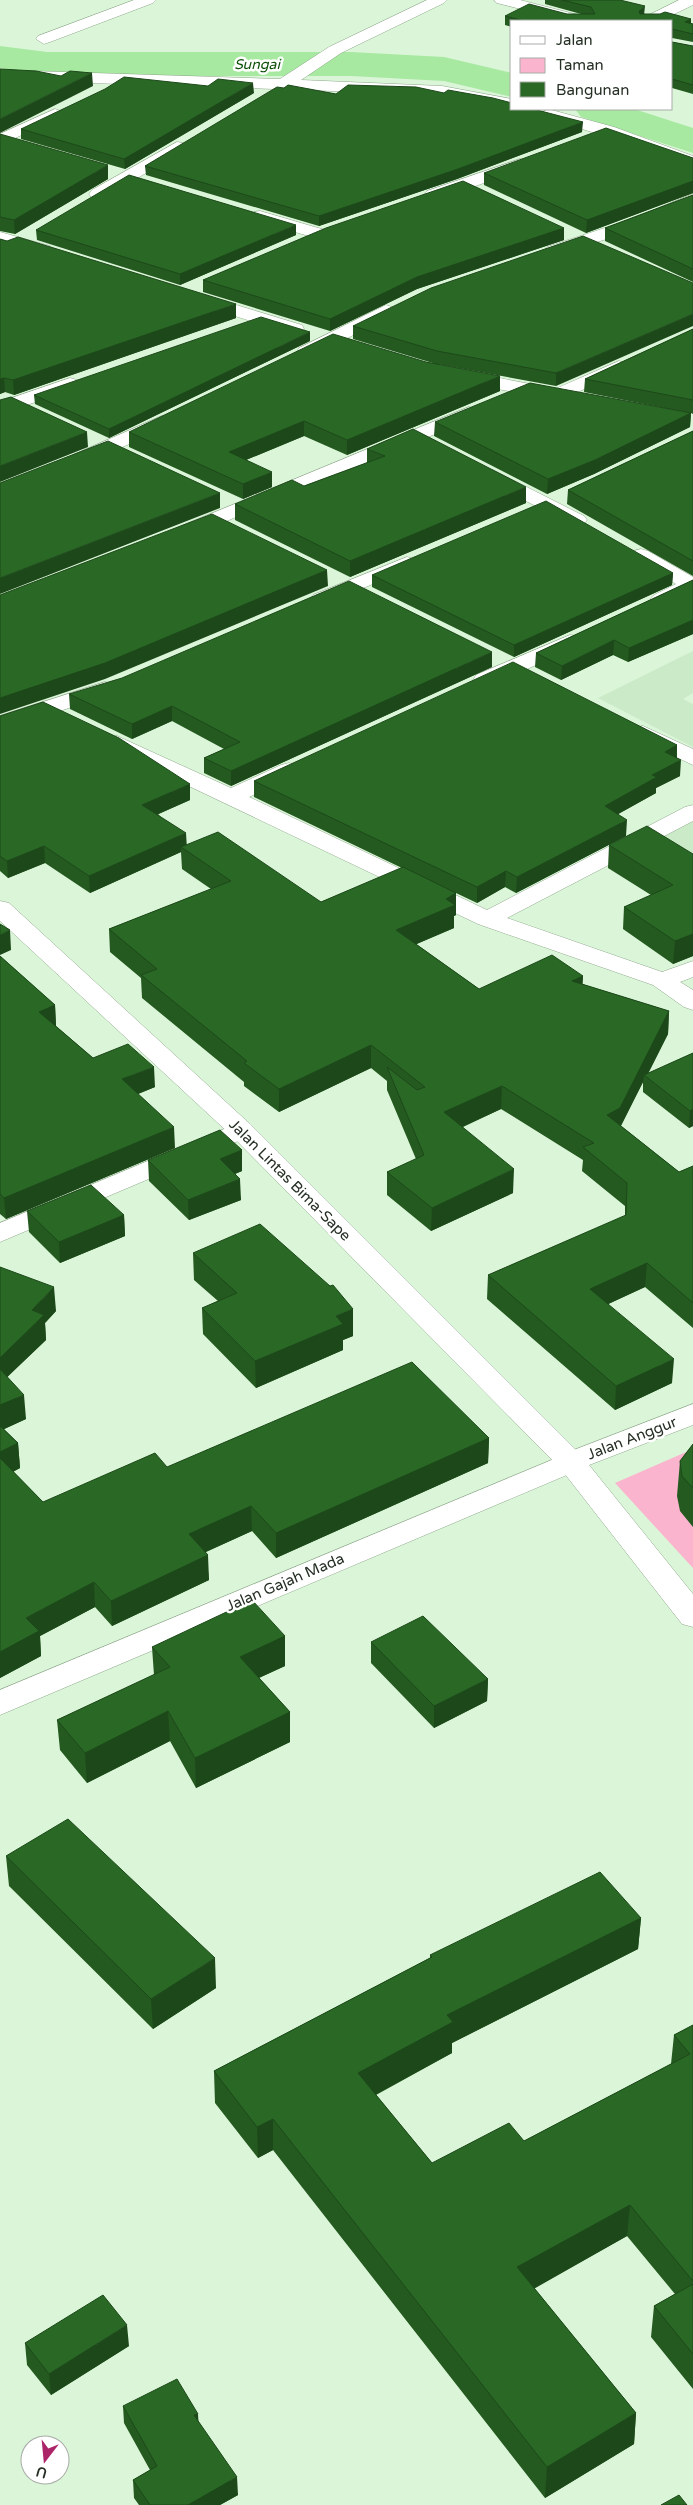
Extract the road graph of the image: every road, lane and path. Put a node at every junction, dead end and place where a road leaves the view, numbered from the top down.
1 (148, 0) edge
2 (439, 0) edge
3 (502, 0) edge
4 (691, 0) edge
5 (581, 20) edge
6 (650, 20) edge
7 (44, 39) dead end
8 (0, 75) edge
9 (120, 80) junction
10 (288, 81) junction
11 (98, 94) edge
12 (261, 98) edge
13 (510, 104) edge
14 (73, 106) edge
15 (534, 110) edge
16 (608, 131) junction
17 (194, 137) edge
18 (0, 140) edge
19 (581, 141) edge
20 (28, 148) edge
21 (536, 158) edge
22 (693, 162) edge
23 (110, 171) edge
24 (128, 176) junction
25 (147, 182) edge
26 (464, 185) junction
27 (481, 193) edge
28 (693, 199) edge
29 (419, 200) edge
30 (86, 202) edge
31 (242, 211) edge
32 (337, 228) edge
33 (557, 229) edge
34 (35, 232) edge
35 (319, 234) junction
36 (0, 237) edge
37 (583, 241) junction
38 (18, 242) junction
39 (293, 245) edge
40 (0, 252) edge
41 (608, 253) edge
42 (63, 256) edge
43 (536, 256) edge
44 (207, 282) edge
45 (400, 305) edge
46 (260, 318) junction
47 (231, 328) edge
48 (332, 340) junction
49 (359, 349) edge
50 (639, 358) edge
51 (287, 362) edge
52 (442, 373) edge
53 (90, 377) edge
54 (526, 389) junction
55 (559, 394) junction
56 (588, 400) edge
57 (5, 403) edge
58 (179, 414) edge
59 (40, 415) edge
60 (84, 435) edge
61 (414, 436) junction
62 (441, 449) edge
63 (119, 451) junction
64 (64, 465) edge
65 (476, 467) edge
66 (570, 493) edge
67 (215, 496) edge
68 (546, 503) junction
69 (242, 508) junction
70 (519, 515) edge
71 (214, 520) junction
72 (594, 530) edge
73 (239, 532) edge
74 (167, 538) edge
75 (626, 547) edge
76 (429, 553) edge
77 (323, 575) edge
78 (692, 584) edge
79 (348, 588) junction
80 (374, 600) edge
81 (304, 606) edge
82 (638, 609) edge
83 (585, 634) edge
84 (488, 654) edge
85 (514, 667) junction
86 (540, 680) edge
87 (123, 682) edge
88 (463, 690) edge
89 (45, 708) junction
90 (72, 721) edge
91 (0, 723) edge
92 (625, 723) edge
93 (98, 734) edge
94 (693, 758) edge
95 (309, 761) edge
96 (231, 797) junction
97 (693, 812) edge
98 (0, 908) edge
99 (487, 919) junction
100 (693, 968) edge
101 (662, 980) junction
102 (693, 1002) edge
103 (241, 1130) junction
104 (0, 1233) edge
105 (693, 1414) edge
106 (571, 1462) junction
107 (693, 1616) edge
108 (3, 1698) edge

1 - 7 main road
2 - 10 main road
3 - 5 main road
4 - 6 main road
8 - 9 main road
9 - 10 main road
9 - 11 main road
10 - 12 main road
10 - 13 main road
14 - 18 main road
15 - 16 main road
16 - 19 main road
16 - 22 main road
17 - 24 main road
18 - 20 main road
21 - 26 main road
23 - 24 main road
24 - 25 main road
24 - 30 main road
26 - 27 main road
26 - 29 main road
28 - 37 main road
31 - 35 main road
32 - 35 main road
33 - 37 main road
34 - 38 main road
35 - 39 main road
36 - 38 main road
37 - 41 main road
37 - 43 main road
38 - 40 main road
38 - 42 main road
44 - 46 main road
45 - 48 main road
46 - 47 main road
46 - 48 main road
48 - 49 main road
48 - 51 main road
50 - 55 main road
52 - 54 main road
53 - 57 main road
54 - 55 main road
54 - 61 main road
55 - 56 main road
57 - 59 main road
58 - 63 main road
60 - 63 main road
61 - 62 main road
61 - 69 main road
63 - 64 main road
65 - 68 main road
66 - 68 main road
67 - 69 main road
68 - 70 main road
68 - 72 main road
69 - 71 main road
71 - 73 main road
71 - 74 main road
75 - 78 main road
76 - 79 main road
77 - 79 main road
78 - 82 main road
79 - 80 main road
79 - 81 main road
83 - 85 main road
84 - 85 main road
85 - 86 main road
85 - 88 main road
87 - 89 main road
89 - 90 main road
89 - 91 main road
92 - 94 main road
93 - 96 main road
95 - 96 main road
96 - 99 main road
97 - 99 main road
98 - 103 main road, Jalan Lintas Bima-Sape
99 - 101 main road
100 - 101 main road
101 - 102 main road
103 - 104 main road
103 - 106 main road, Jalan Lintas Bima-Sape
105 - 106 main road, Jalan Anggur
106 - 107 main road, Jalan Lintas Bima-Sape
106 - 108 main road, Jalan Gajah Mada

